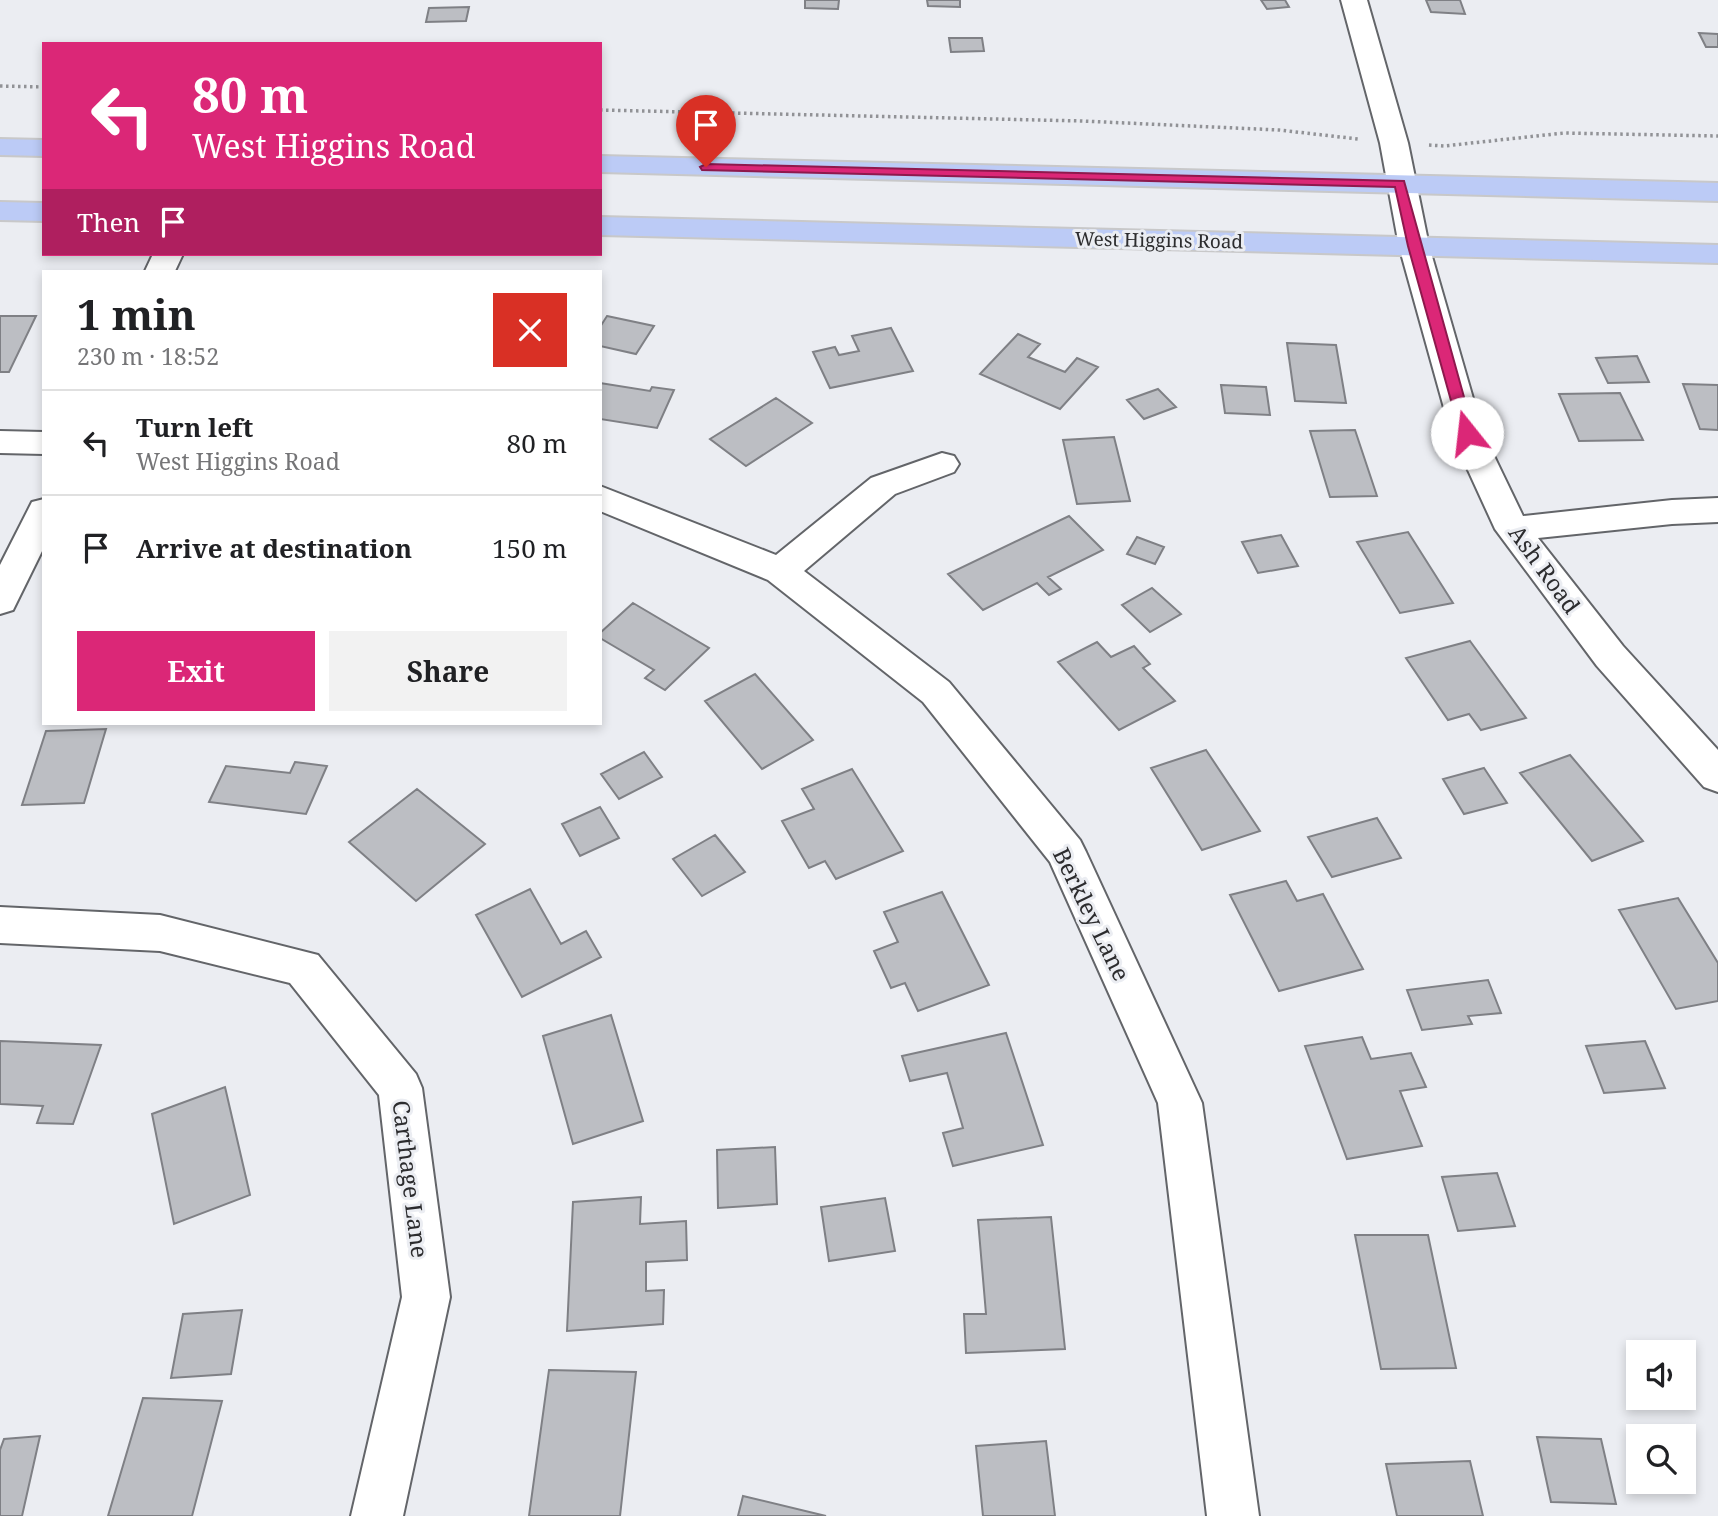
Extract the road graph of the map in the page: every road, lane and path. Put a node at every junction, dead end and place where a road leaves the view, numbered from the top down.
1 (1354, 0) edge
2 (0, 86) edge
3 (42, 87) edge
4 (602, 110) edge
5 (1718, 136) edge
6 (1352, 138) dead end
7 (1444, 146) dead end
8 (0, 147) edge
9 (42, 148) edge
10 (602, 164) edge
11 (1400, 184) junction
12 (1718, 191) edge
13 (0, 211) edge
14 (42, 212) edge
15 (602, 226) edge
16 (1414, 246) junction
17 (1718, 254) edge
18 (0, 442) edge
19 (42, 443) edge
20 (942, 464) dead end
21 (602, 499) edge
22 (1718, 510) edge
23 (42, 514) edge
24 (1512, 529) junction
25 (780, 571) junction
26 (0, 601) edge
27 (1718, 776) edge
28 (0, 925) edge
29 (377, 1516) edge
30 (1233, 1516) edge

1 - 11 street, Ash Road
2 - 3 path
4 - 6 path
5 - 7 path
8 - 9 main road
10 - 11 main road
11 - 12 main road
11 - 16 street, Ash Road
13 - 14 main road
15 - 16 main road, West Higgins Road
16 - 17 main road, West Higgins Road
16 - 24 street, Ash Road
18 - 19 street
20 - 25 street
21 - 25 street, Berkley Lane
22 - 24 street
23 - 26 street
24 - 27 street, Ash Road
25 - 30 street, Berkley Lane
28 - 29 street, Carthage Lane

